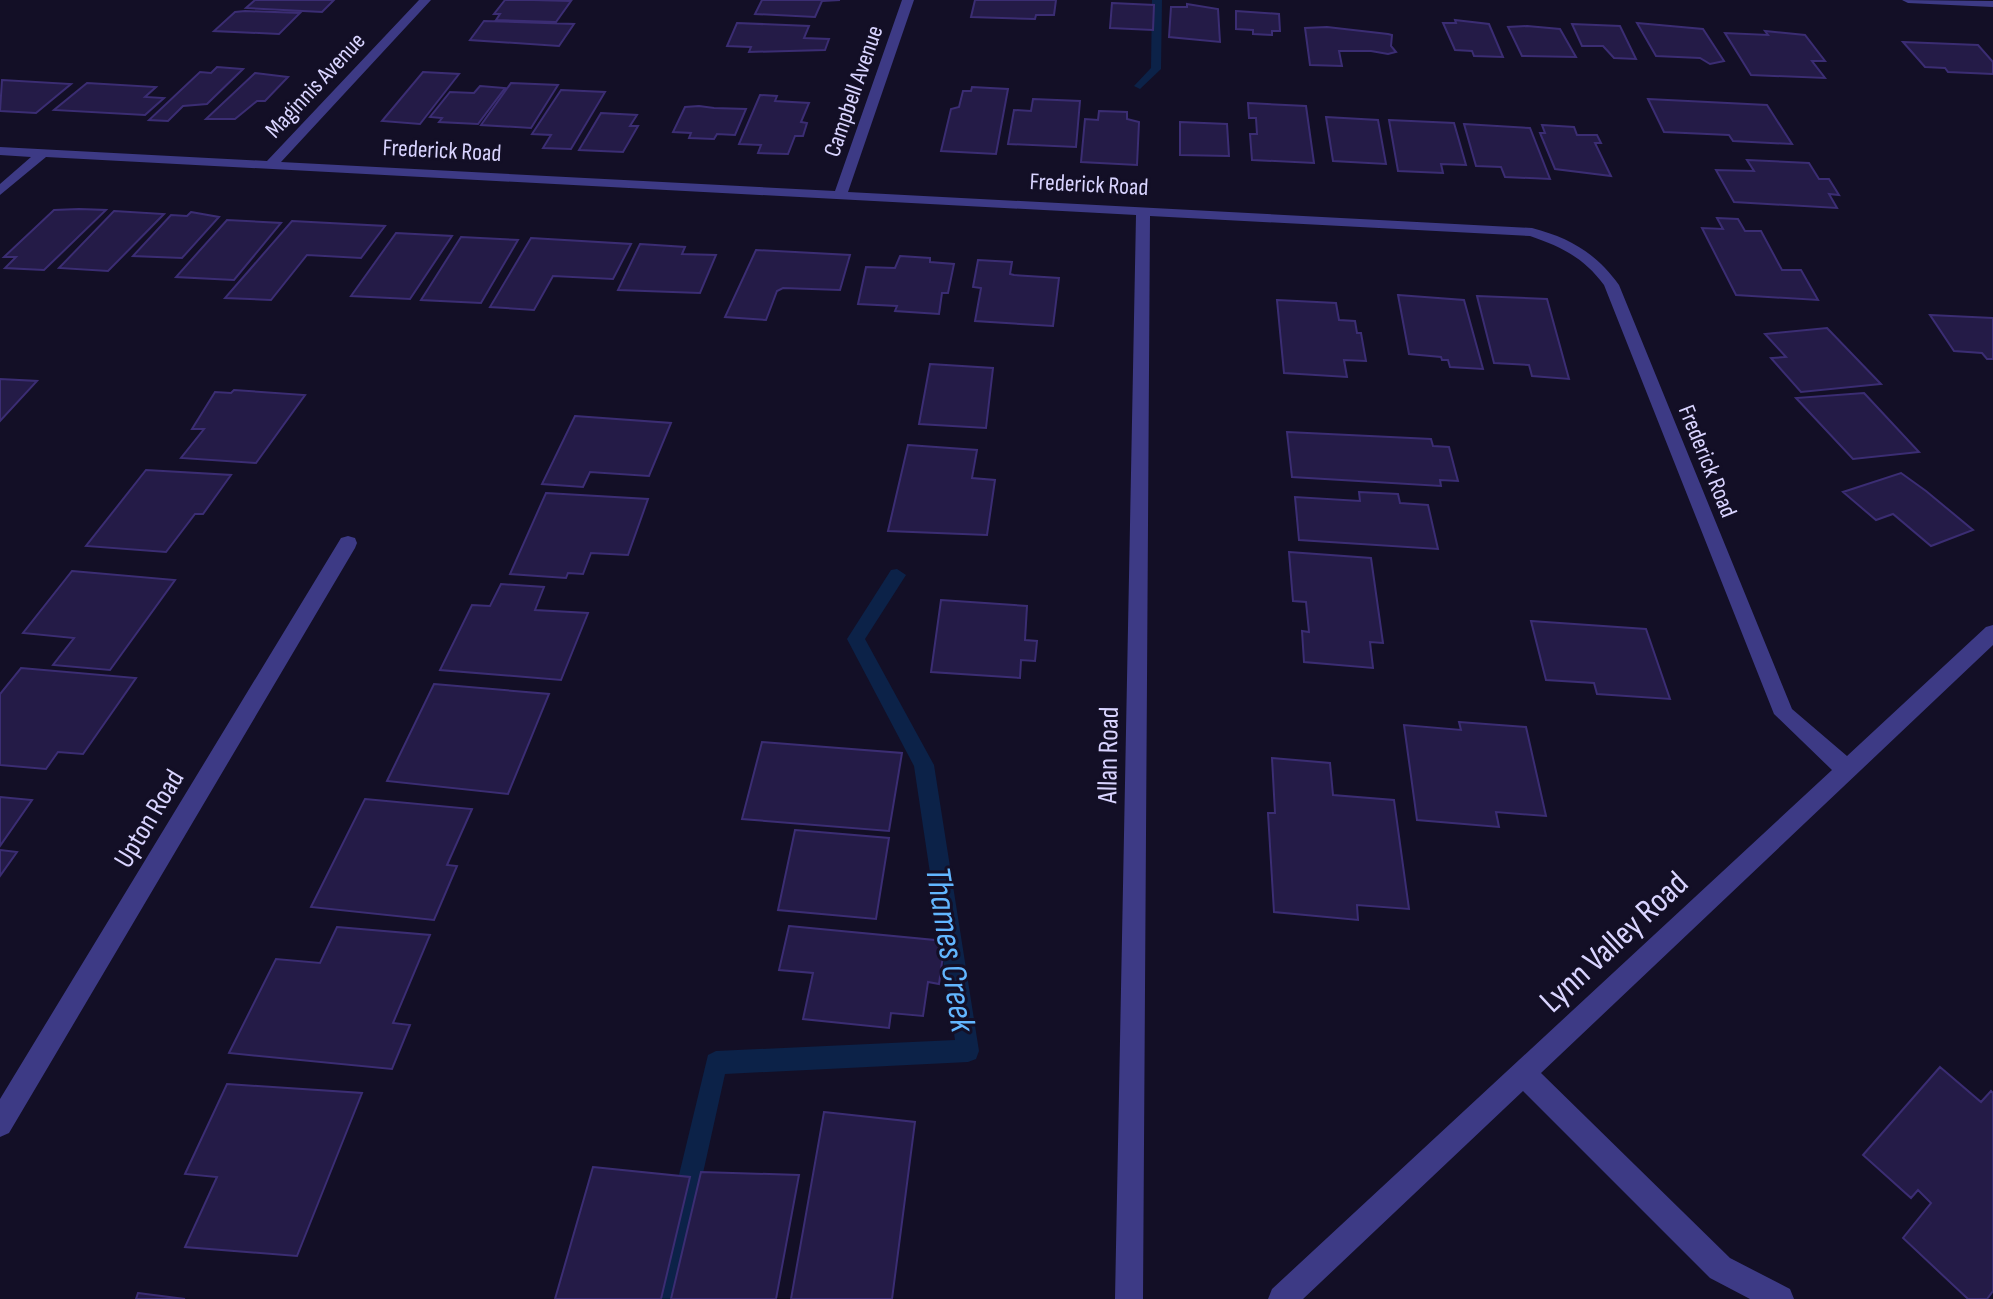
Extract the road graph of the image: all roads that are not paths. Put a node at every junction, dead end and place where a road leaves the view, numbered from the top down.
1 (425, 0) edge
2 (908, 0) edge
3 (1908, 0) edge
4 (1993, 4) edge
5 (0, 151) edge
6 (43, 153) junction
7 (271, 165) junction
8 (0, 191) edge
9 (840, 195) junction
10 (1143, 211) junction
11 (348, 543) dead end
12 (1993, 633) edge
13 (1846, 769) junction
14 (1522, 1072) junction
15 (0, 1124) edge
16 (1129, 1299) edge
17 (1282, 1299) edge
18 (1780, 1299) edge

1 - 7 street, Maginnis Avenue
2 - 9 street, Campbell Avenue
3 - 4 street
5 - 6 street, Frederick Road
6 - 7 street, Frederick Road
6 - 8 street
7 - 9 street, Frederick Road
9 - 10 street, Frederick Road
10 - 13 street, Frederick Road
10 - 16 street, Allan Road
11 - 15 street, Upton Road
12 - 13 street, Lynn Valley Road
13 - 14 street, Lynn Valley Road
14 - 17 street, Lynn Valley Road
14 - 18 street

